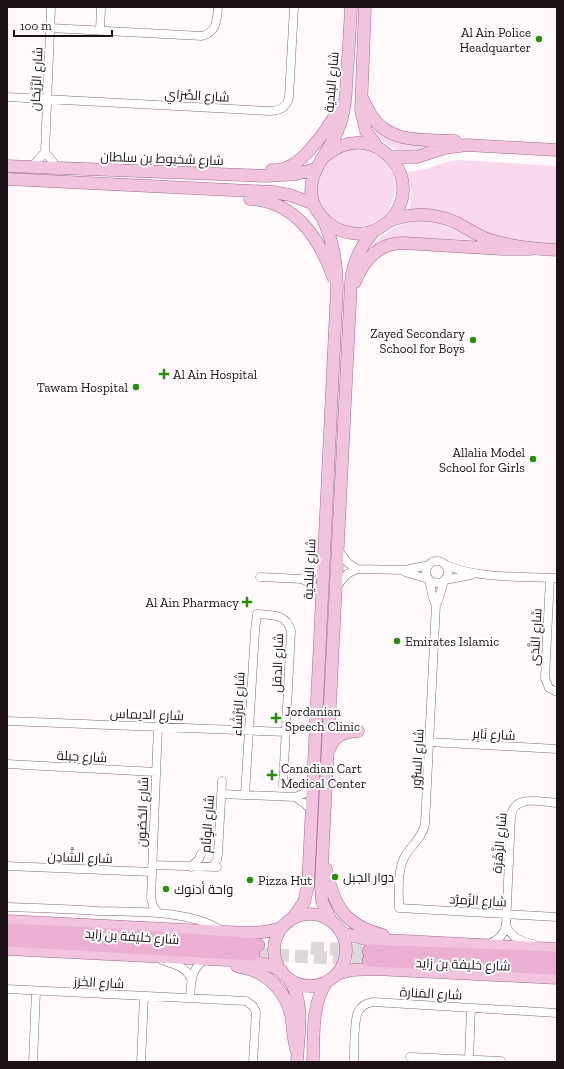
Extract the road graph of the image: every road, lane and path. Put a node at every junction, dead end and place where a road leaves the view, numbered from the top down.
1 (51, 7) edge
2 (101, 7) edge
3 (218, 7) edge
4 (294, 7) edge
5 (351, 7) edge
6 (365, 7) edge
7 (50, 28) junction
8 (100, 31) junction
9 (346, 88) junction
10 (361, 95) junction
11 (7, 97) edge
12 (47, 99) junction
13 (480, 145) junction
14 (377, 147) junction
15 (557, 150) edge
16 (45, 152) junction
17 (325, 156) junction
18 (390, 157) junction
19 (7, 166) edge
20 (31, 168) junction
21 (56, 168) junction
22 (87, 169) junction
23 (316, 169) junction
24 (7, 171) edge
25 (150, 171) junction
26 (7, 179) edge
27 (77, 183) junction
28 (314, 204) junction
29 (323, 219) junction
30 (389, 221) junction
31 (375, 230) junction
32 (531, 249) junction
33 (557, 250) edge
34 (337, 287) junction
35 (351, 292) junction
36 (338, 549) junction
37 (323, 563) junction
38 (429, 565) junction
39 (446, 565) junction
40 (357, 569) junction
41 (397, 570) junction
42 (480, 574) junction
43 (260, 577) dead end
44 (554, 578) edge
45 (302, 579) junction
46 (429, 579) junction
47 (444, 581) junction
48 (336, 587) junction
49 (322, 595) junction
50 (436, 604) junction
51 (257, 614) joint
52 (557, 692) edge
53 (7, 721) edge
54 (158, 726) junction
55 (249, 730) junction
56 (358, 731) dead end
57 (286, 732) junction
58 (429, 742) junction
59 (557, 749) edge
60 (328, 753) junction
61 (7, 764) edge
62 (156, 772) junction
63 (222, 782) dead end
64 (283, 785) dead end
65 (312, 786) junction
66 (221, 794) junction
67 (245, 795) junction
68 (295, 797) junction
69 (557, 803) edge
70 (311, 810) junction
71 (322, 856) junction
72 (7, 866) edge
73 (191, 866) junction
74 (212, 867) junction
75 (152, 868) junction
76 (150, 898) junction
77 (7, 907) edge
78 (399, 908) joint
79 (140, 912) junction
80 (158, 914) junction
81 (507, 914) junction
82 (557, 917) edge
83 (293, 918) junction
84 (330, 919) junction
85 (7, 921) edge
86 (506, 925) junction
87 (282, 928) junction
88 (7, 930) edge
89 (223, 932) junction
90 (342, 933) junction
91 (7, 940) edge
92 (401, 941) junction
93 (488, 945) junction
94 (7, 949) edge
95 (552, 949) edge
96 (153, 957) junction
97 (557, 958) edge
98 (204, 960) junction
99 (225, 960) junction
100 (284, 974) junction
101 (337, 974) junction
102 (556, 976) edge
103 (191, 979) junction
104 (327, 981) junction
105 (7, 989) edge
106 (36, 991) junction
107 (144, 996) junction
108 (190, 998) junction
109 (471, 1008) junction
110 (557, 1013) edge
111 (297, 1057) edge
112 (410, 1057) dead end
113 (469, 1060) junction
114 (501, 1061) edge
115 (33, 1062) edge
116 (141, 1062) edge
117 (253, 1062) edge
118 (313, 1062) edge
119 (354, 1062) edge

1 - 7 street, شارع الرَّيْحَان
2 - 8 street
3 - 8 street
4 - 12 street, شارع الصِّرَاي
5 - 9 main road, شارع البلدية
6 - 10 main road
7 - 8 street
7 - 12 street, شارع الرَّيْحَان
9 - 17 main road, شارع البلدية
9 - 25 main road
10 - 13 main road
10 - 14 main road
11 - 12 street, شارع الصِّرَاي
12 - 16 street, شارع الرَّيْحَان
13 - 15 main road
13 - 18 main road
14 - 17 main road
14 - 18 main road
16 - 20 street
16 - 21 street
17 - 23 main road
18 - 30 main road
19 - 20 main road, شارع شخبوط بن سلطان
20 - 21 main road, شارع شخبوط بن سلطان
21 - 22 main road, شارع شخبوط بن سلطان
22 - 24 main road
22 - 25 main road, شارع شخبوط بن سلطان
23 - 25 main road, شارع شخبوط بن سلطان
23 - 28 main road
26 - 27 main road
27 - 28 main road
27 - 34 main road
28 - 29 main road
29 - 31 main road
29 - 34 main road, شارع البلدية
30 - 31 main road
30 - 32 main road
31 - 35 main road
32 - 33 main road
32 - 35 main road
34 - 37 main road, شارع البلدية
35 - 36 main road
36 - 40 street
36 - 48 main road
37 - 45 street
37 - 49 main road, شارع البلدية
38 - 39 street
38 - 41 street
38 - 46 street
39 - 42 street
39 - 47 street
40 - 41 street
40 - 48 street
41 - 46 street
42 - 44 street
42 - 47 street
43 - 45 street
44 - 52 street, شارع النَّدَى
45 - 49 street
46 - 47 street
46 - 50 street, شارع السُّرُور
47 - 50 street, شارع السُّرُور
48 - 60 main road
49 - 65 main road, شارع البلدية
50 - 58 street, شارع السُّرُور
51 - 55 street, شارع البَرْشَاء
51 - 57 street, شارع الدقل
53 - 54 street, شارع الديماس
54 - 55 street, شارع الديماس
54 - 62 street, شارع الحُصُون
55 - 57 street, شارع الديماس
55 - 67 street, شارع البَرْشَاء
56 - 60 main road
57 - 64 street, شارع الدقل
58 - 59 street, شارع نَابِر
58 - 78 street, شارع السُّرُور
60 - 71 main road
61 - 62 street, شارع جبلة
62 - 75 street, شارع الحُصُون
63 - 66 street, شارع الوِئَام
65 - 68 street
65 - 70 main road, شارع البلدية
66 - 67 street
66 - 74 street, شارع الوِئَام
67 - 68 street
68 - 70 street
69 - 81 street, شارع الزَّهْرَة
70 - 83 main road, شارع البلدية
71 - 84 main road
71 - 92 main road
72 - 75 street, شارع الشَّادِن
73 - 74 street, شارع الشَّادِن
73 - 74 street, شارع الوِئَام
73 - 75 street, شارع الشَّادِن
75 - 76 street, شارع الحُصُون
76 - 79 street
76 - 80 street
77 - 79 street
78 - 81 street, شارع الزُمرُّد
79 - 80 street
80 - 89 street
81 - 82 street, شارع الزُمرُّد
81 - 86 street, شارع الزَّهْرَة
83 - 84 main road
83 - 87 main road
84 - 90 main road
85 - 89 main road
86 - 93 street, شارع الزَّهْرَة
86 - 95 street
87 - 89 main road
87 - 100 main road
88 - 91 highway, شارع خليفة بن زايد
90 - 92 main road
90 - 101 main road
92 - 93 main road
93 - 95 main road
94 - 96 main road
96 - 98 main road
96 - 103 street
97 - 102 highway, شارع خليفة بن زايد
98 - 99 main road
98 - 103 street
99 - 100 main road
99 - 111 main road
100 - 104 main road
100 - 111 main road
101 - 102 main road
101 - 104 main road
103 - 108 street
104 - 118 main road
105 - 106 street, شارع الخَرَز
106 - 107 street, شارع الخَرَز
106 - 115 street
107 - 108 street, شارع الخَرَز
107 - 116 street
108 - 117 street, شارع الخَرَز
109 - 110 street, شارع المَنارة
109 - 113 street
109 - 119 street, شارع المَنارة
112 - 113 street
113 - 114 street

